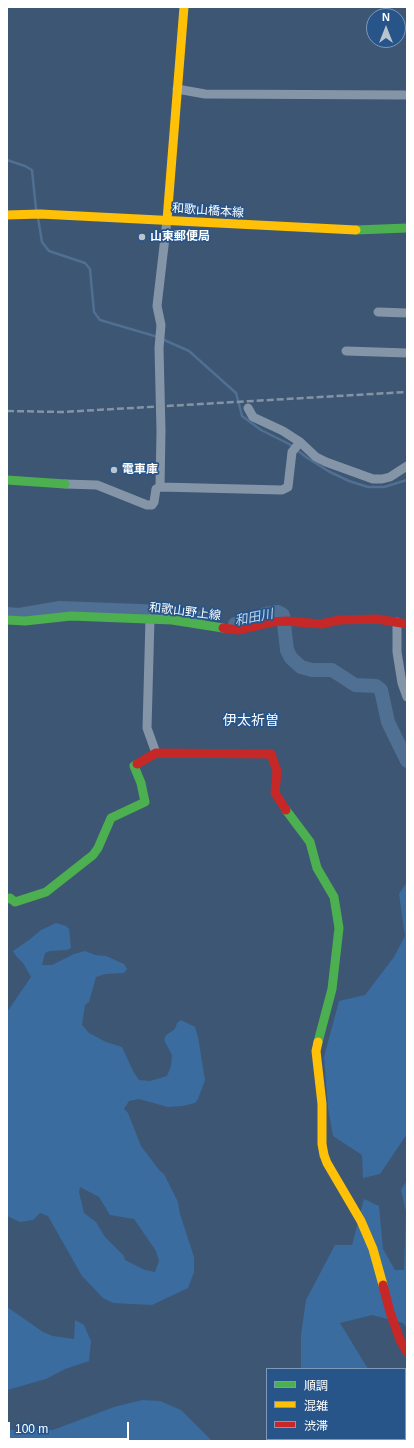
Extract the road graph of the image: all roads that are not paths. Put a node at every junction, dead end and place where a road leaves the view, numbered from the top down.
1 (184, 7) edge
2 (177, 89) junction
3 (407, 95) edge
4 (7, 215) edge
5 (166, 220) junction
6 (407, 228) edge
7 (378, 312) dead end
8 (407, 313) edge
9 (346, 350) dead end
10 (407, 353) edge
11 (248, 408) dead end
12 (300, 442) junction
13 (407, 466) edge
14 (7, 480) edge
15 (160, 486) junction
16 (150, 619) junction
17 (7, 620) edge
18 (397, 622) junction
19 (407, 624) edge
20 (407, 697) edge
21 (156, 753) junction
22 (7, 899) edge
23 (407, 1352) edge

1 - 2 street
2 - 3 street
2 - 5 street
4 - 5 street, 和歌山橋本線
5 - 6 street, 和歌山橋本線
5 - 15 street
7 - 8 street
9 - 10 street
11 - 12 street
12 - 13 street
12 - 15 street
14 - 15 street
16 - 17 street, 和歌山野上線
16 - 18 street, 和歌山野上線
16 - 21 street
18 - 19 street, 和歌山野上線
18 - 20 street
21 - 22 street
21 - 23 street

